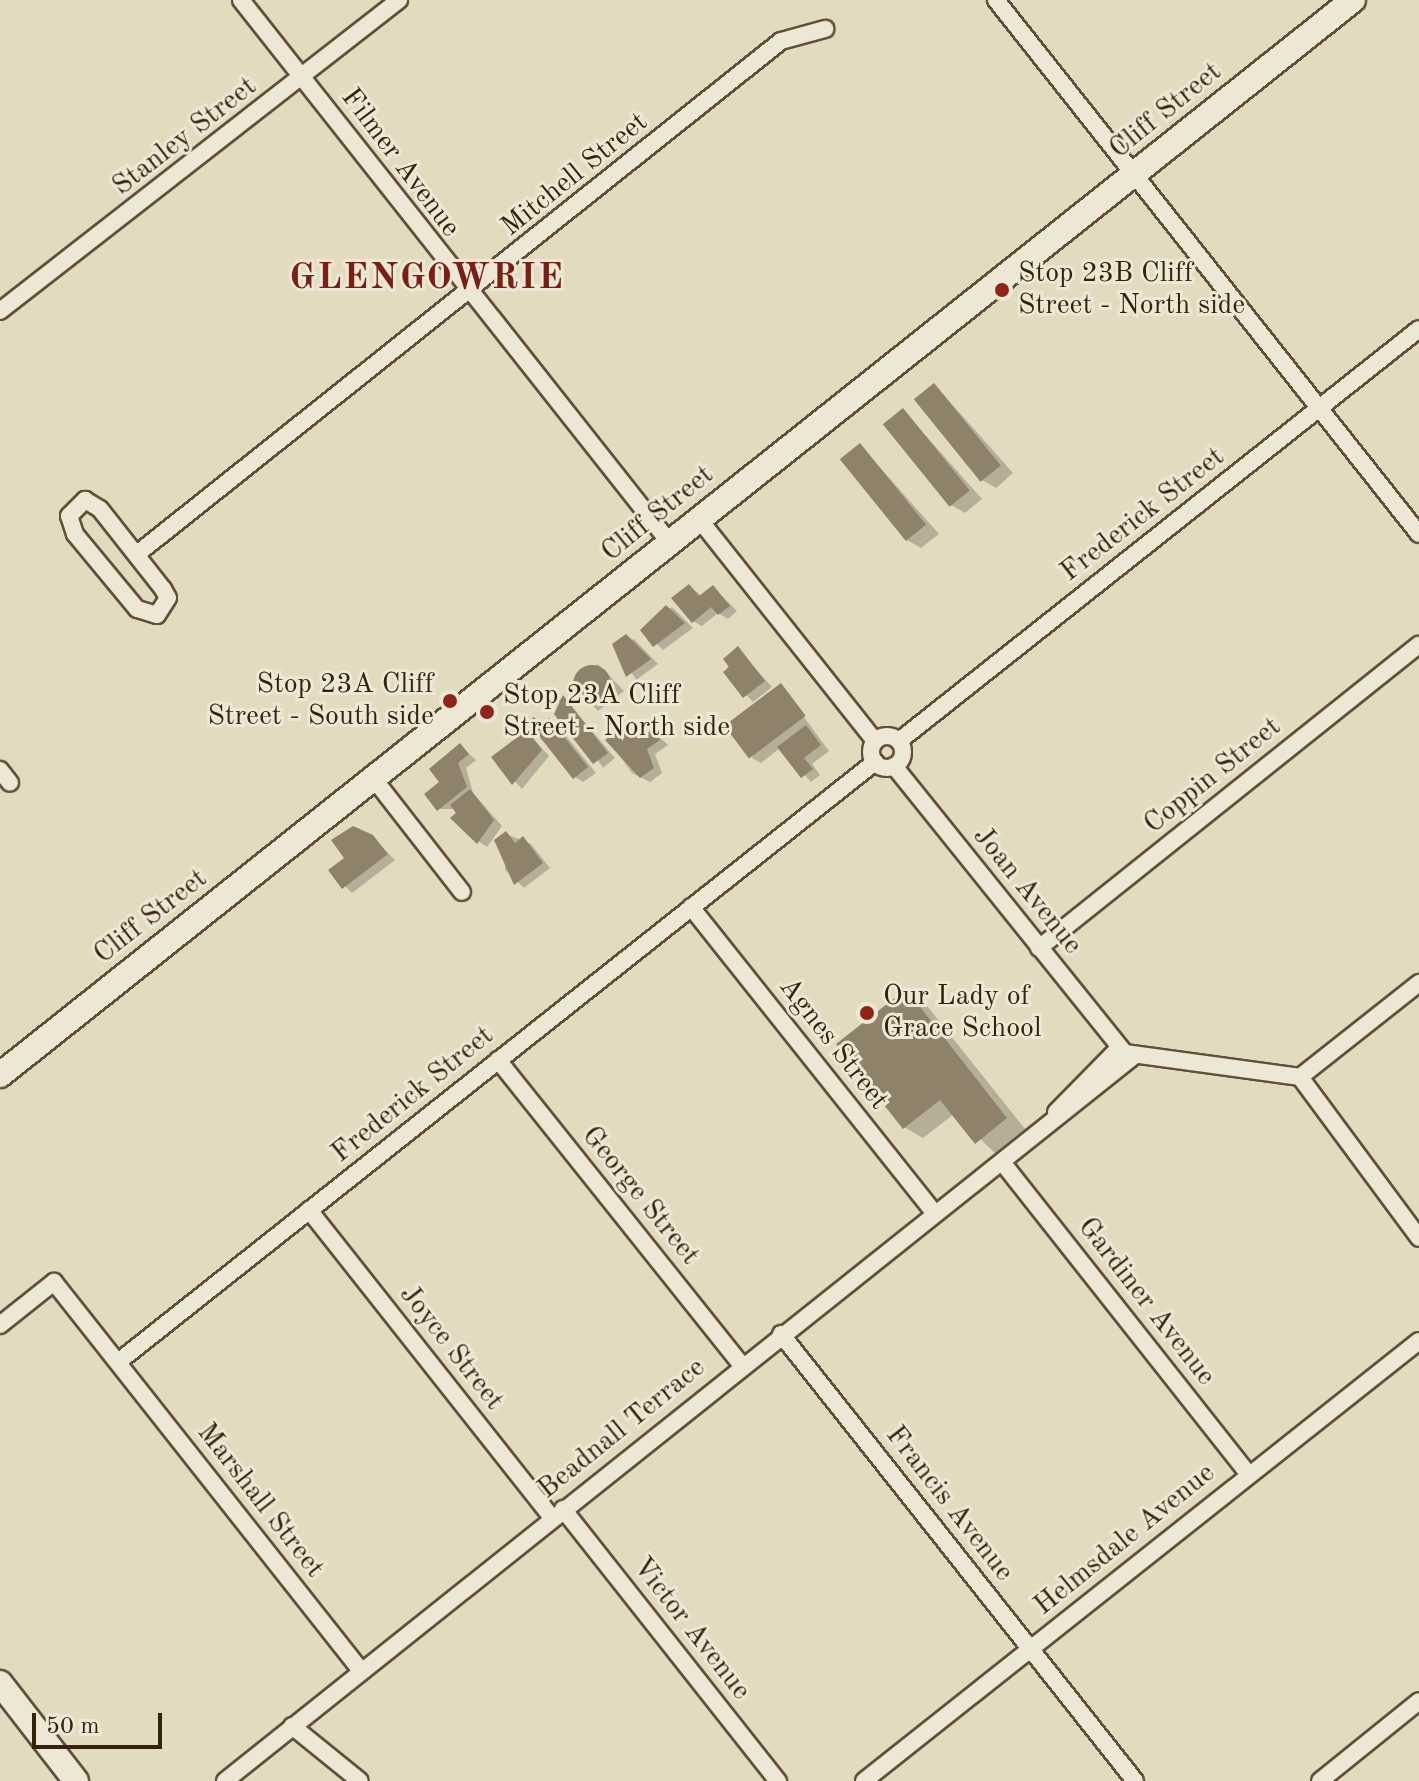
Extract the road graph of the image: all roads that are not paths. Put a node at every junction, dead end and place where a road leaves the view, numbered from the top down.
1 (241, 0) edge
2 (399, 0) edge
3 (996, 0) edge
4 (1353, 0) edge
5 (825, 29) dead end
6 (302, 77) junction
7 (1134, 175) junction
8 (468, 295) junction
9 (0, 311) edge
10 (1419, 329) edge
11 (1318, 410) junction
12 (699, 519) junction
13 (1419, 534) edge
14 (670, 543) junction
15 (137, 554) junction
16 (1419, 645) edge
17 (875, 741) junction
18 (899, 741) junction
19 (875, 762) junction
20 (894, 766) junction
21 (374, 779) junction
22 (462, 892) dead end
23 (691, 907) junction
24 (1039, 948) junction
25 (1419, 983) edge
26 (1127, 1051) junction
27 (498, 1060) junction
28 (0, 1075) edge
29 (1300, 1077) junction
30 (1002, 1162) junction
31 (309, 1210) junction
32 (935, 1214) junction
33 (1419, 1238) edge
34 (0, 1325) edge
35 (781, 1334) junction
36 (1419, 1341) edge
37 (118, 1362) junction
38 (742, 1366) junction
39 (1248, 1474) junction
40 (557, 1514) junction
41 (1031, 1649) junction
42 (361, 1671) junction
43 (0, 1683) edge
44 (1419, 1701) edge
45 (292, 1726) junction
46 (76, 1781) edge
47 (225, 1781) edge
48 (360, 1781) edge
49 (778, 1781) edge
50 (864, 1781) edge
51 (1135, 1781) edge
52 (1320, 1781) edge

1 - 6 street, Filmer Avenue
2 - 6 street, Stanley Street
3 - 7 street
4 - 7 street, Cliff Street
5 - 8 street, Mitchell Street
6 - 8 street, Filmer Avenue
6 - 9 street, Stanley Street
7 - 11 street
7 - 12 street, Cliff Street
8 - 14 street, Filmer Avenue
8 - 15 street, Mitchell Street
10 - 11 street, Frederick Street
11 - 13 street
11 - 18 street, Frederick Street
12 - 14 street, Cliff Street
12 - 17 street
14 - 21 street, Cliff Street
15 - 15 street
16 - 24 street, Coppin Street
17 - 18 street
17 - 19 street
18 - 20 street
19 - 20 street
19 - 23 street, Frederick Street
20 - 24 street, Joan Avenue
21 - 22 street
21 - 28 street, Cliff Street
23 - 27 street, Frederick Street
23 - 32 street, Agnes Street
24 - 26 street, Joan Avenue
25 - 29 street
26 - 29 street
26 - 30 street, Beadnall Terrace
27 - 31 street, Frederick Street
27 - 38 street, George Street
29 - 33 street
30 - 32 street, Beadnall Terrace
30 - 39 street, Gardiner Avenue
31 - 37 street, Frederick Street
31 - 40 street, Joyce Street
32 - 35 street, Beadnall Terrace
34 - 37 street
35 - 38 street, Beadnall Terrace
35 - 41 street, Francis Avenue
36 - 39 street, Helmsdale Avenue
37 - 42 street, Marshall Street
38 - 40 street, Beadnall Terrace
39 - 41 street, Helmsdale Avenue
40 - 42 street, Beadnall Terrace
40 - 49 street, Victor Avenue
41 - 50 street, Helmsdale Avenue
41 - 51 street, Francis Avenue
42 - 45 street, Beadnall Terrace
43 - 46 street
44 - 52 street
45 - 47 street, Beadnall Terrace
45 - 48 street

